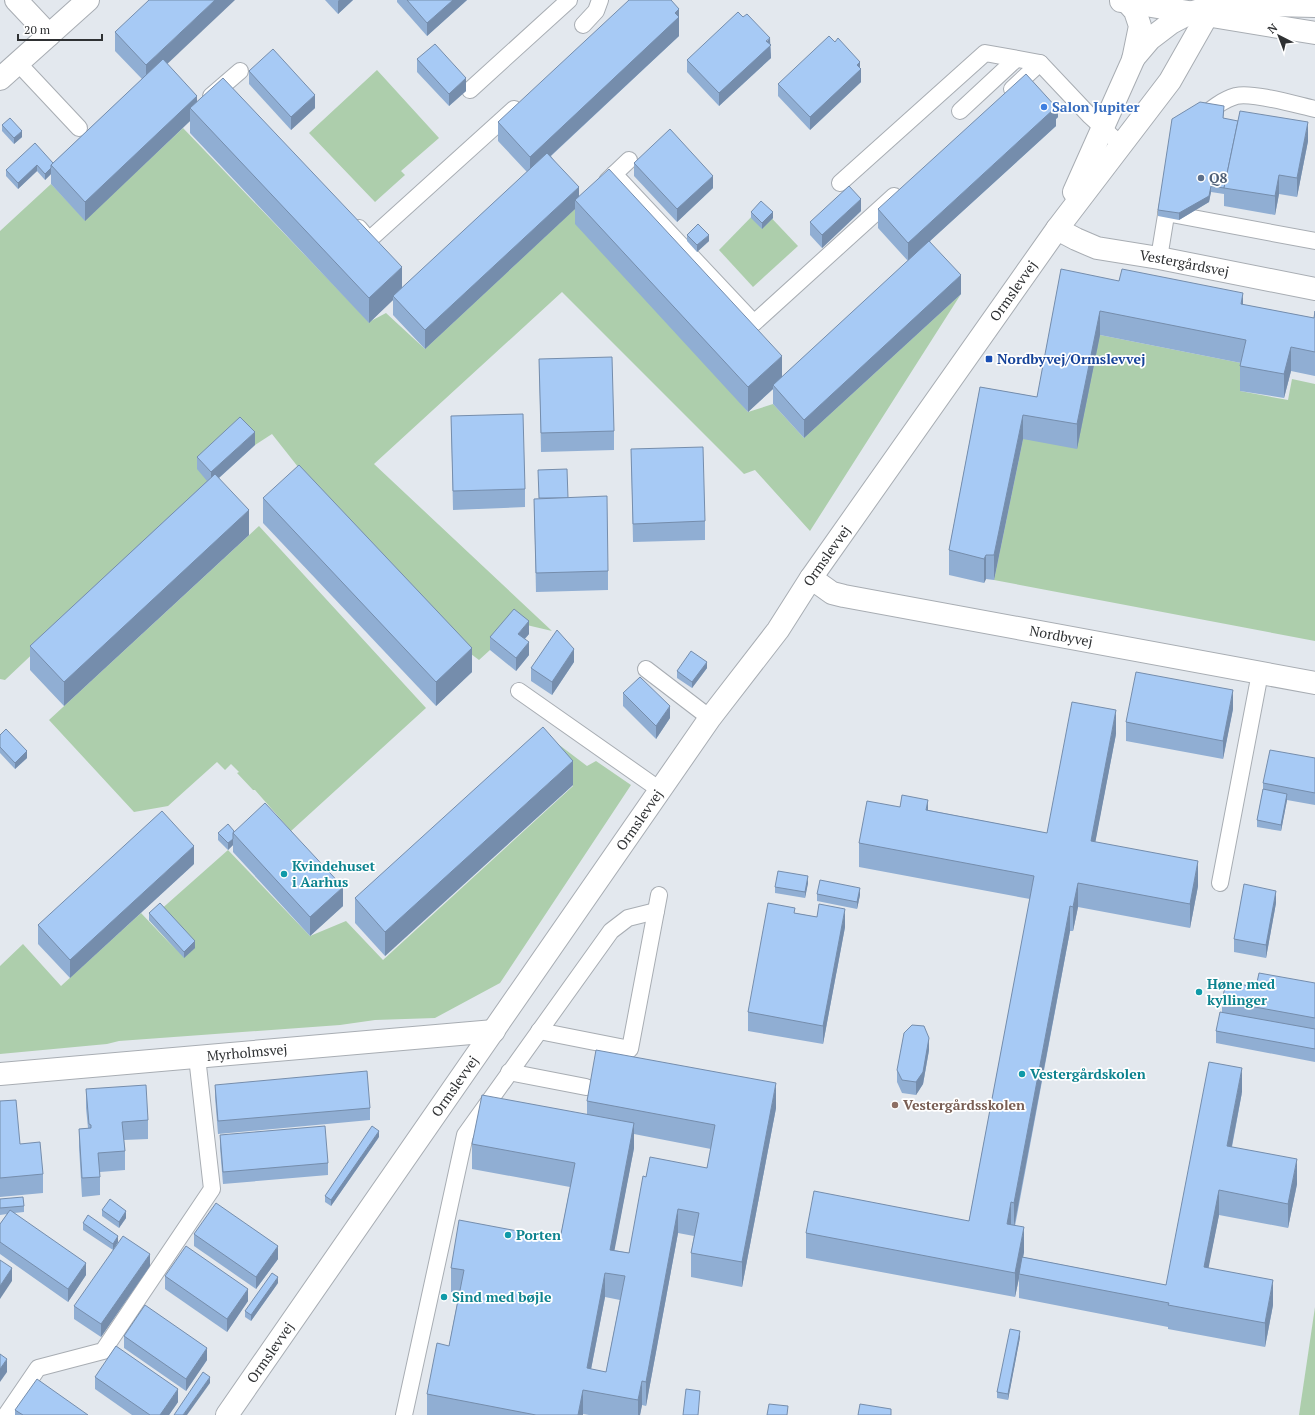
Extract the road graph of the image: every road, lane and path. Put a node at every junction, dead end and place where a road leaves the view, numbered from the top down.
1 (16, 0) edge
2 (88, 0) edge
3 (569, 0) edge
4 (600, 0) edge
5 (1123, 1) edge
6 (1315, 6) edge
7 (1207, 9) edge
8 (583, 25) dead end
9 (1315, 33) edge
10 (49, 36) junction
11 (1016, 59) junction
12 (1133, 60) junction
13 (1040, 63) junction
14 (18, 64) junction
15 (240, 71) dead end
16 (0, 79) edge
17 (470, 90) dead end
18 (999, 100) edge
19 (522, 101) edge
20 (203, 103) edge
21 (1315, 108) edge
22 (960, 111) dead end
23 (1192, 127) edge
24 (79, 128) dead end
25 (1103, 128) junction
26 (1121, 145) junction
27 (629, 160) dead end
28 (614, 174) junction
29 (840, 183) dead end
30 (1172, 183) edge
31 (906, 184) edge
32 (596, 191) edge
33 (1166, 213) junction
34 (348, 217) edge
35 (1057, 229) junction
36 (1315, 241) edge
37 (1159, 258) junction
38 (1315, 289) edge
39 (812, 578) junction
40 (646, 669) dead end
41 (1260, 673) junction
42 (1315, 683) edge
43 (519, 691) dead end
44 (710, 718) junction
45 (660, 790) junction
46 (1220, 883) dead end
47 (660, 895) dead end
48 (656, 911) junction
49 (494, 1031) junction
50 (539, 1031) junction
51 (197, 1056) junction
52 (509, 1072) junction
53 (0, 1074) edge
54 (586, 1087) dead end
55 (233, 1413) edge
56 (6, 1415) edge
57 (404, 1415) edge

1 - 10 street
2 - 10 street
3 - 17 lane
4 - 8 lane
5 - 7 street
5 - 12 street, Ormslevvej
6 - 7 street
7 - 9 street
7 - 12 street
7 - 26 street, Ormslevvej
10 - 14 street
11 - 13 lane
11 - 22 lane
11 - 29 lane
12 - 25 street, Ormslevvej
13 - 18 lane
13 - 25 lane
14 - 16 street
14 - 24 lane
15 - 20 lane
19 - 34 lane
21 - 23 lane
25 - 26 lane
25 - 35 street, Ormslevvej
26 - 35 street, Ormslevvej
27 - 28 lane
28 - 31 lane
28 - 32 lane
30 - 33 lane
33 - 36 lane
33 - 37 lane
35 - 37 street, Vestergårdsvej
35 - 39 street, Ormslevvej
37 - 38 street, Vestergårdsvej
39 - 41 street, Nordbyvej
39 - 44 street, Ormslevvej
40 - 44 lane
41 - 42 street, Nordbyvej
41 - 46 lane
43 - 45 lane
44 - 45 street, Ormslevvej
45 - 49 street, Ormslevvej
47 - 48 lane
48 - 50 lane
48 - 50 lane
49 - 51 street, Myrholmsvej
49 - 55 street, Ormslevvej
50 - 52 lane
51 - 53 street, Myrholmsvej
51 - 56 lane
52 - 54 lane
52 - 57 lane

